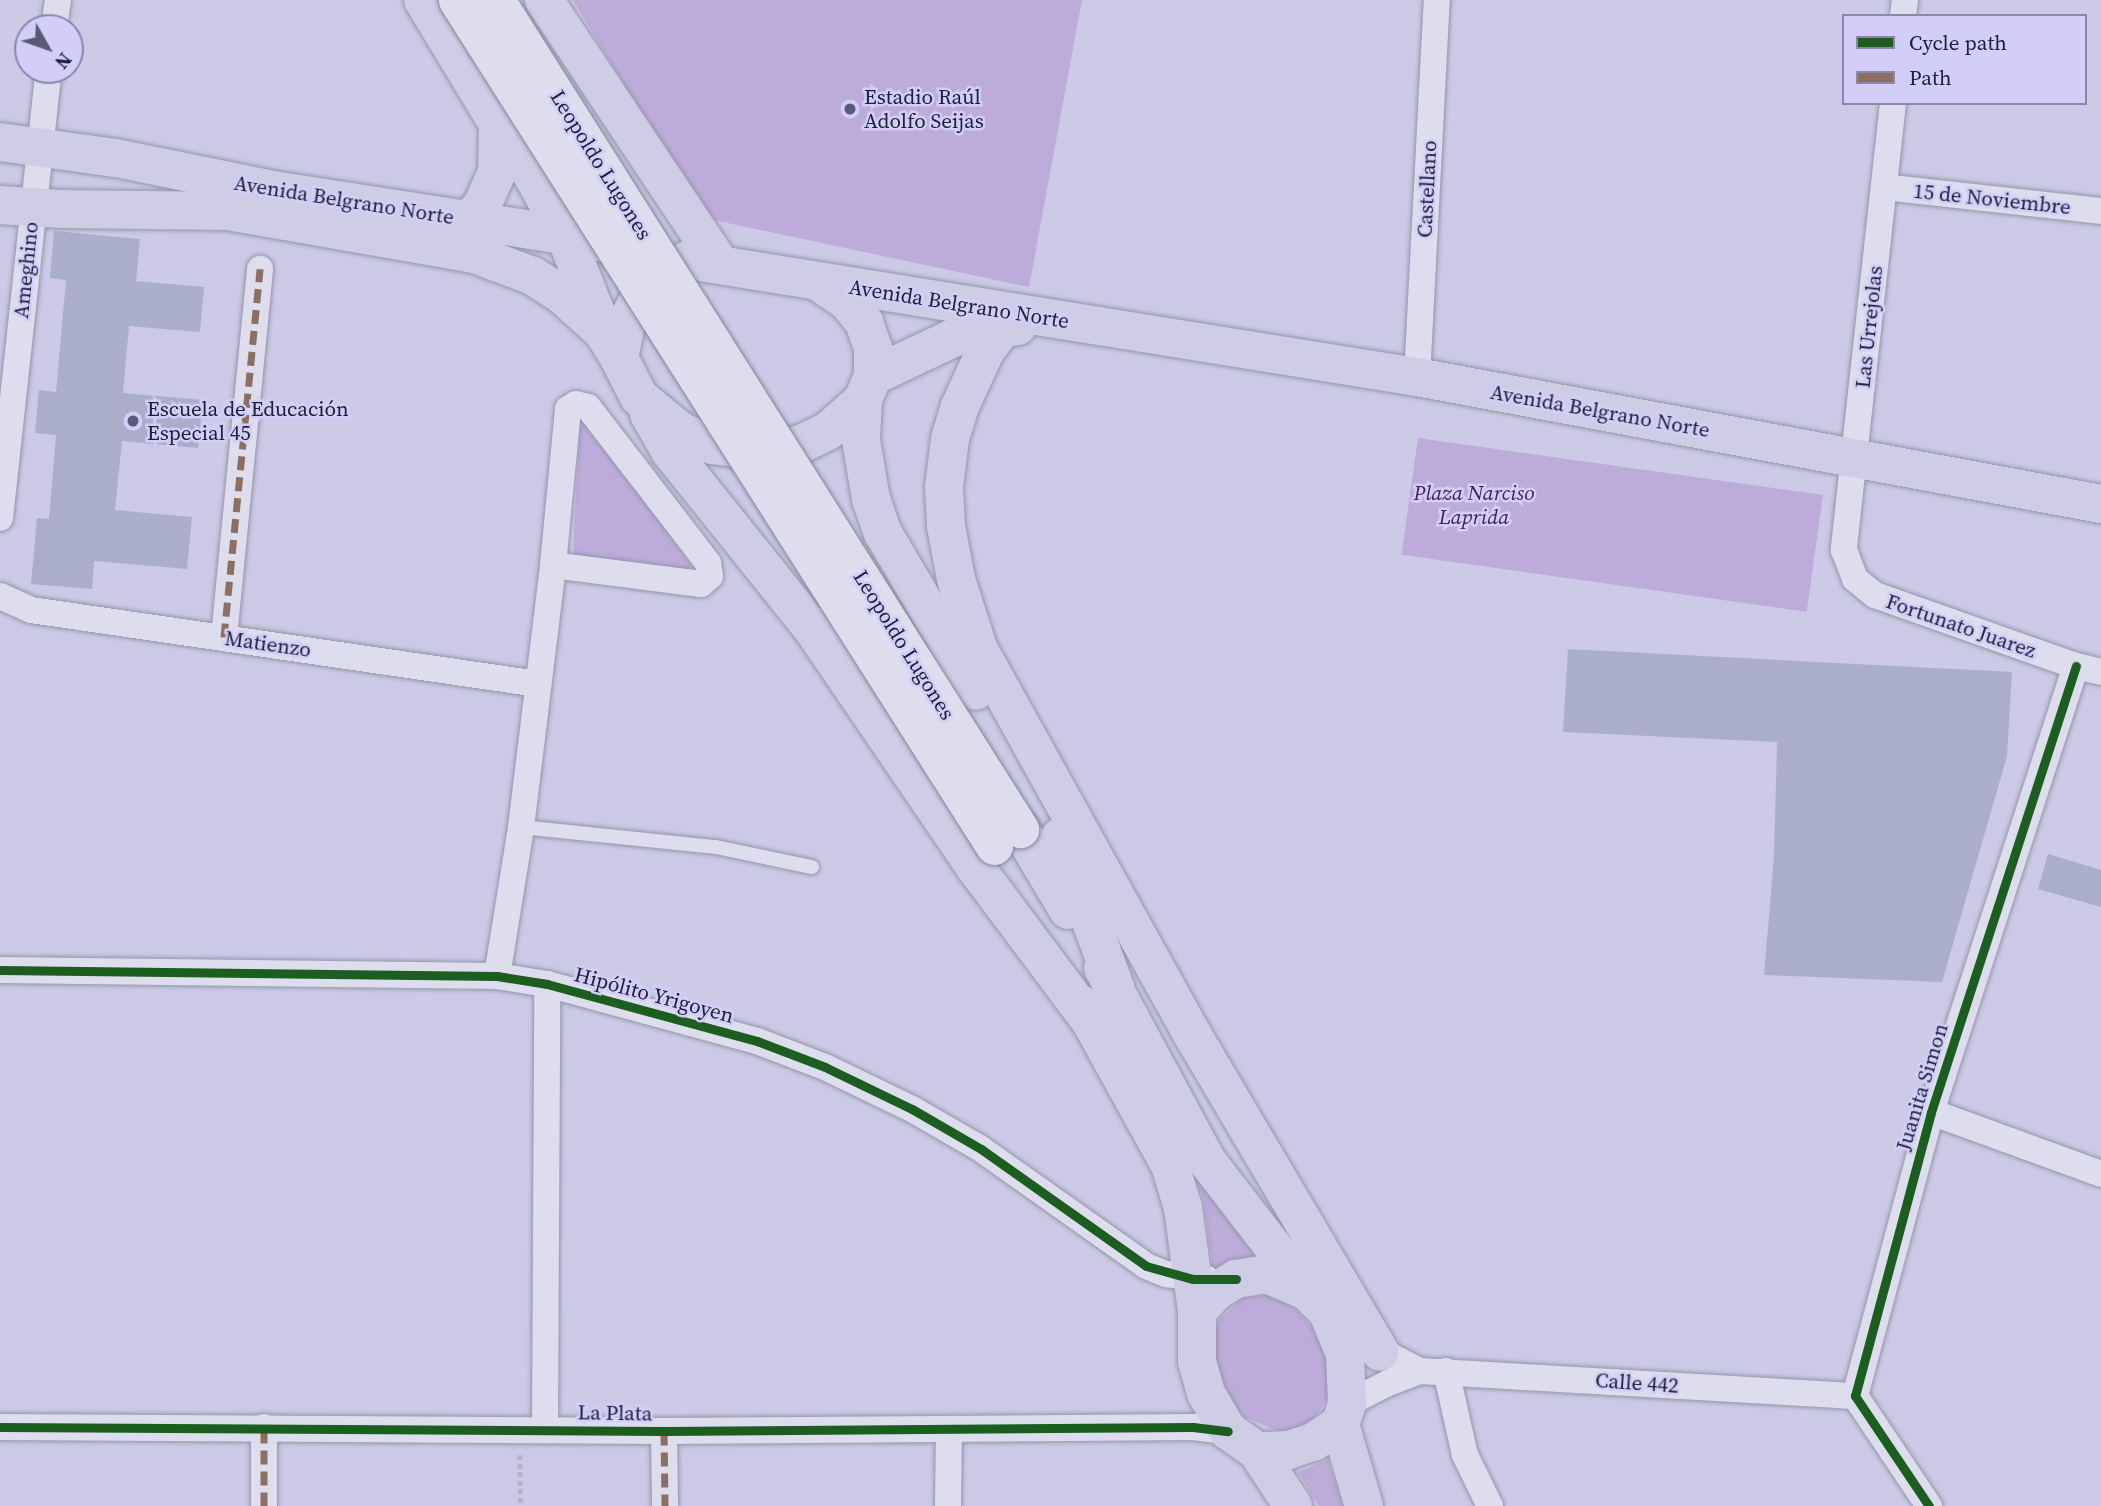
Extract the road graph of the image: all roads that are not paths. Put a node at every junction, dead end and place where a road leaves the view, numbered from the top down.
1 (423, 0) edge
2 (457, 0) edge
3 (496, 0) edge
4 (544, 0) edge
5 (1437, 0) edge
6 (47, 84) edge
7 (1893, 105) edge
8 (498, 124) junction
9 (0, 142) edge
10 (40, 147) junction
11 (1884, 187) junction
12 (16, 207) edge
13 (2101, 211) edge
14 (469, 220) junction
15 (565, 235) junction
16 (704, 262) junction
17 (260, 270) dead end
18 (820, 283) junction
19 (1099, 325) junction
20 (1003, 327) junction
21 (611, 345) junction
22 (1417, 377) junction
23 (868, 388) junction
24 (639, 397) junction
25 (1854, 458) junction
26 (2101, 503) edge
27 (0, 518) edge
28 (1844, 550) joint
29 (553, 565) junction
30 (0, 596) edge
31 (925, 603) junction
32 (223, 637) junction
33 (2088, 669) edge
34 (992, 678) junction
35 (538, 684) junction
36 (520, 827) junction
37 (1007, 838) junction
38 (812, 867) dead end
39 (0, 970) edge
40 (497, 976) junction
41 (547, 984) junction
42 (1116, 990) junction
43 (1094, 1026) junction
44 (1931, 1112) junction
45 (2101, 1174) edge
46 (1195, 1296) junction
47 (1317, 1302) junction
48 (1380, 1352) junction
49 (1433, 1371) junction
50 (1855, 1396) junction
51 (1344, 1414) junction
52 (0, 1427) edge
53 (264, 1427) junction
54 (532, 1429) junction
55 (949, 1429) junction
56 (664, 1431) junction
57 (1243, 1441) junction
58 (264, 1506) edge
59 (665, 1506) edge
60 (948, 1506) edge
61 (1293, 1506) edge
62 (1364, 1506) edge
63 (1490, 1506) edge
64 (1929, 1506) edge

1 - 8 main road
2 - 37 main road, Leopoldo Lugones, bridge
3 - 37 main road, Leopoldo Lugones, bridge
4 - 16 main road
5 - 22 street, Castellano
6 - 10 street, Ameghino
7 - 11 street, Las Urrejolas
8 - 14 main road
8 - 15 main road
9 - 10 main road, Avenida Belgrano Norte
10 - 12 street, Ameghino
10 - 14 main road, Avenida Belgrano Norte
11 - 13 street, 15 de Noviembre
11 - 25 street, Las Urrejolas
12 - 21 main road, Avenida Belgrano Norte
12 - 27 street, Ameghino
14 - 15 main road, Avenida Belgrano Norte
15 - 16 main road, Avenida Belgrano Norte
15 - 21 main road
16 - 18 main road
16 - 21 main road
17 - 32 street
18 - 19 main road, Avenida Belgrano Norte
18 - 23 main road
19 - 20 main road, Avenida Belgrano Norte
19 - 22 main road, Avenida Belgrano Norte
20 - 23 main road, Avenida Belgrano Norte
20 - 34 main road
21 - 24 main road
22 - 25 main road, Avenida Belgrano Norte
23 - 24 main road
23 - 31 main road
24 - 43 main road
25 - 26 main road, Avenida Belgrano Norte
25 - 28 street, Las Urrejolas
28 - 33 street, Fortunato Juarez
29 - 29 street
29 - 35 street
30 - 32 street, Matienzo
31 - 34 main road
31 - 42 main road
32 - 35 street, Matienzo
33 - 44 street, Juanita Simon
34 - 48 main road
35 - 36 street
36 - 38 lane
36 - 40 street
37 - 42 main road, Leopoldo Lugones
37 - 43 main road, Leopoldo Lugones
39 - 40 street, Hipólito Yrigoyen
40 - 41 street, Hipólito Yrigoyen
41 - 46 street, Hipólito Yrigoyen
41 - 54 street
42 - 47 main road, Leopoldo Lugones
43 - 46 main road, Leopoldo Lugones
44 - 45 street
44 - 50 street, Juanita Simon
46 - 47 main road
46 - 57 main road
47 - 48 street, Calle 442
47 - 51 main road
48 - 49 street, Calle 442
49 - 50 street, Calle 442
49 - 51 street, Calle 442
49 - 63 street
50 - 64 street
51 - 57 main road
51 - 62 main road
52 - 53 street, La Plata
53 - 54 street, La Plata
53 - 58 street
54 - 56 street, La Plata
55 - 56 street, La Plata
55 - 57 street, La Plata
55 - 60 street
56 - 59 street
57 - 61 main road

